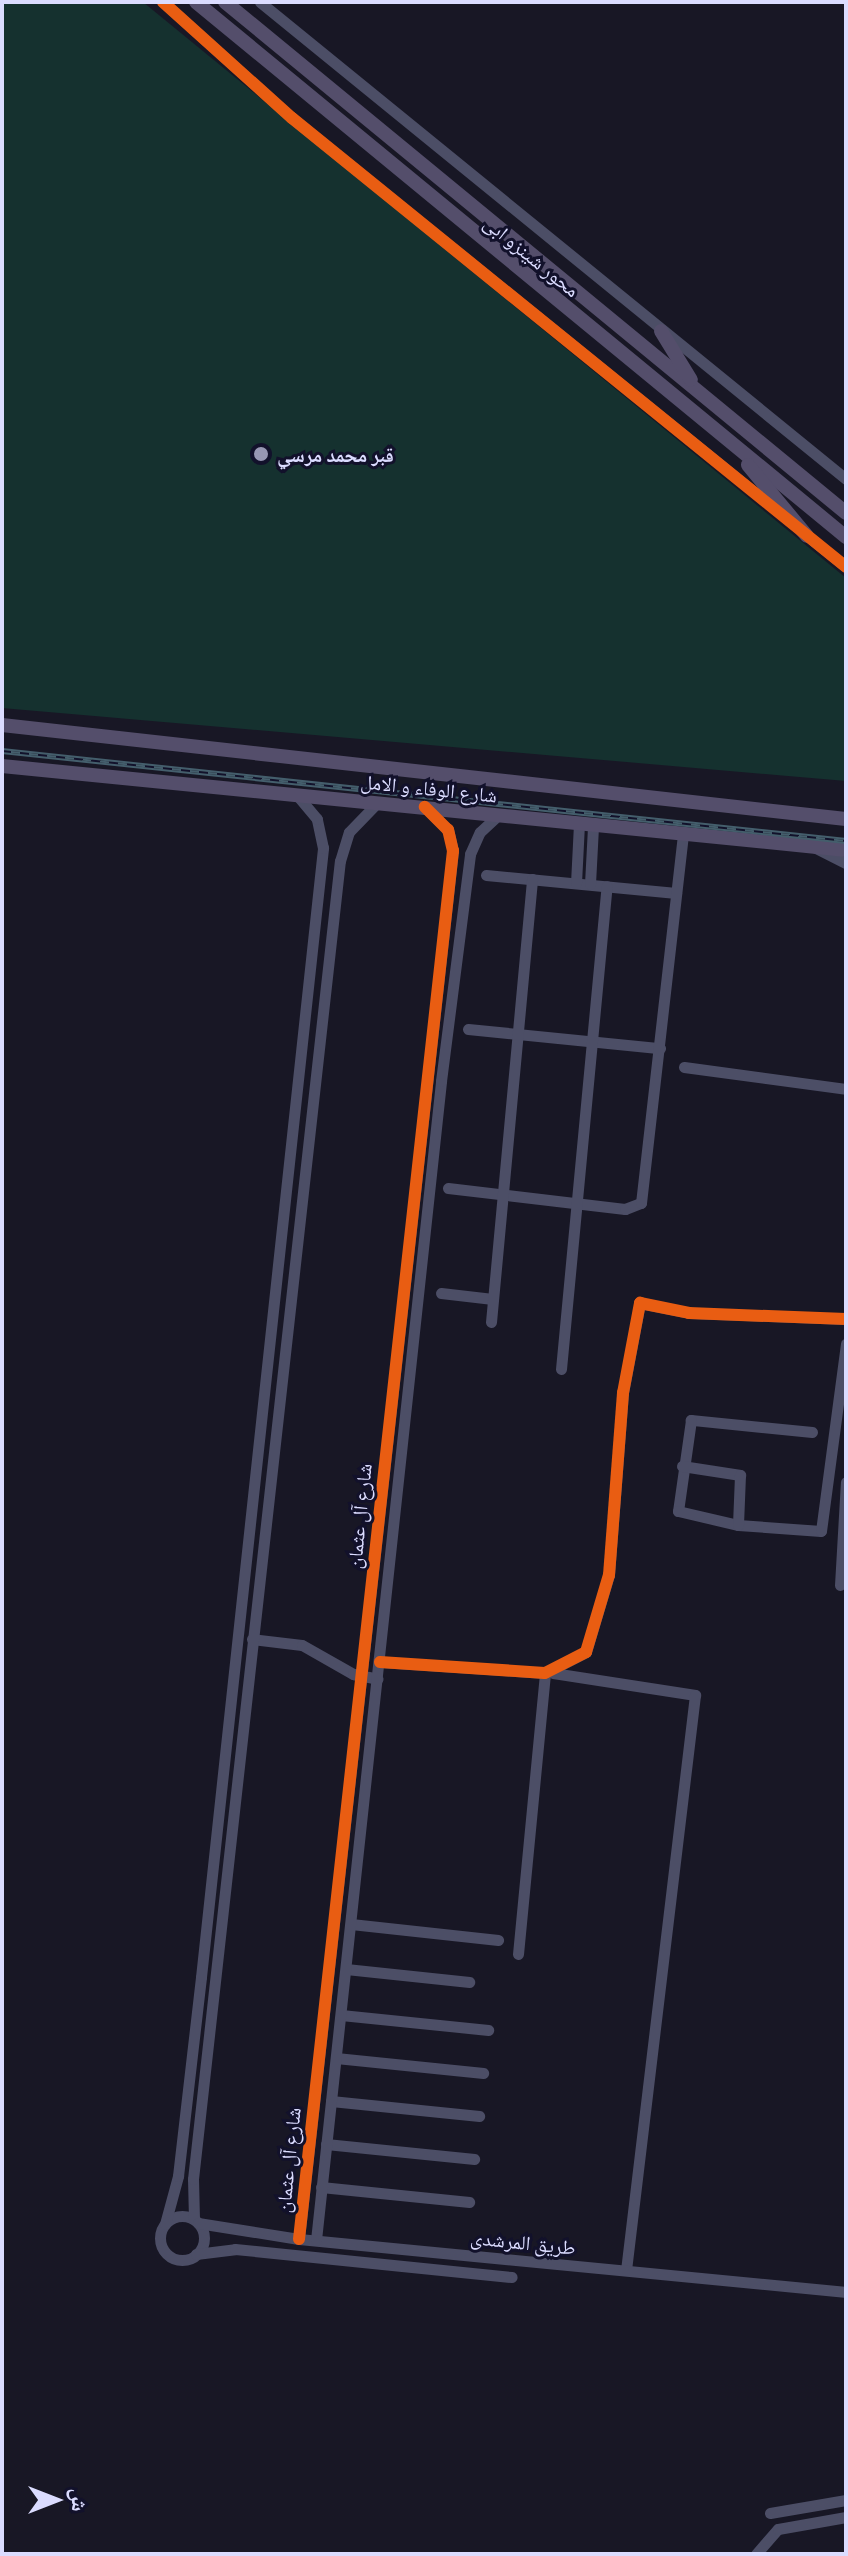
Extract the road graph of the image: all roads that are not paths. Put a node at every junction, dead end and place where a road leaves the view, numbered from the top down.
1 (163, 2) edge
2 (196, 2) edge
3 (225, 2) edge
4 (260, 2) edge
5 (661, 331) junction
6 (698, 391) junction
7 (727, 440) junction
8 (846, 479) edge
9 (846, 513) edge
10 (807, 536) junction
11 (846, 537) edge
12 (846, 567) edge
13 (2, 725) edge
14 (2, 766) edge
15 (298, 795) junction
16 (377, 803) junction
17 (425, 807) junction
18 (498, 815) junction
19 (842, 815) edge
20 (586, 825) junction
21 (683, 836) junction
22 (323, 837) junction
23 (345, 841) junction
24 (453, 844) junction
25 (472, 846) junction
26 (814, 847) junction
27 (846, 850) edge
28 (577, 859) junction
29 (591, 859) junction
30 (846, 863) edge
31 (486, 875) dead end
32 (532, 879) junction
33 (576, 883) junction
34 (590, 884) junction
35 (607, 886) junction
36 (676, 893) junction
37 (468, 1029) dead end
38 (517, 1034) junction
39 (592, 1041) junction
40 (660, 1048) junction
41 (684, 1067) dead end
42 (846, 1089) edge
43 (448, 1188) dead end
44 (501, 1194) junction
45 (577, 1203) junction
46 (441, 1293) dead end
47 (493, 1299) junction
48 (846, 1319) edge
49 (491, 1322) dead end
50 (846, 1344) edge
51 (561, 1369) dead end
52 (812, 1432) dead end
53 (254, 1458) junction
54 (272, 1460) junction
55 (682, 1466) junction
56 (846, 1482) edge
57 (738, 1525) junction
58 (821, 1531) junction
59 (843, 1533) junction
60 (840, 1585) dead end
61 (252, 1639) junction
62 (380, 1662) junction
63 (548, 1673) junction
64 (362, 1677) junction
65 (378, 1679) junction
66 (351, 1924) junction
67 (498, 1940) dead end
68 (518, 1954) dead end
69 (346, 1969) junction
70 (469, 1982) dead end
71 (341, 2015) junction
72 (488, 2030) dead end
73 (336, 2058) junction
74 (483, 2073) dead end
75 (331, 2101) junction
76 (479, 2116) dead end
77 (326, 2144) junction
78 (474, 2159) dead end
79 (321, 2187) junction
80 (469, 2202) dead end
81 (303, 2205) junction
82 (319, 2208) junction
83 (196, 2221) junction
84 (165, 2224) junction
85 (299, 2239) junction
86 (316, 2240) junction
87 (196, 2254) junction
88 (626, 2270) junction
89 (512, 2277) dead end
90 (846, 2292) edge
91 (846, 2500) edge
92 (770, 2513) dead end
93 (846, 2517) edge
94 (756, 2554) edge

1 - 10 street
2 - 7 main road, محور شينزو ابى
3 - 6 main road, محور شينزو ابى
4 - 5 street
5 - 6 main road
5 - 8 street
6 - 9 main road, محور شينزو ابى
7 - 10 main road
7 - 11 main road, محور شينزو ابى
10 - 12 street
13 - 19 main road, شارع الوفاء و الامل
14 - 15 main road, شارع الوفاء و الامل
15 - 16 main road, شارع الوفاء و الامل
15 - 22 street
16 - 17 main road, شارع الوفاء و الامل
16 - 23 street
17 - 18 main road, شارع الوفاء و الامل
17 - 24 street
18 - 20 main road, شارع الوفاء و الامل
18 - 25 street
20 - 21 main road, شارع الوفاء و الامل
20 - 28 street
20 - 29 street
21 - 26 main road, شارع الوفاء و الامل
21 - 36 street
22 - 23 street
22 - 53 street
23 - 54 street
24 - 25 street
24 - 64 street, شارع آل عثمان
25 - 62 street, شارع آل عثمان
26 - 27 main road
26 - 30 street, شارع الوفاء و الامل
28 - 29 street
28 - 33 street
29 - 34 street
31 - 32 street
32 - 33 street
32 - 38 street
33 - 34 street
34 - 35 street
35 - 36 street
35 - 39 street
36 - 40 street
37 - 38 street
38 - 39 street
38 - 44 street
39 - 40 street
39 - 45 street
40 - 45 street
41 - 42 street
43 - 44 street
44 - 45 street
44 - 47 street
45 - 51 street
46 - 47 street
47 - 49 street
48 - 63 street
50 - 58 street
52 - 55 street
53 - 54 street
53 - 84 street
54 - 61 street
55 - 57 street
55 - 57 street
56 - 59 street
57 - 58 street
58 - 59 street
59 - 60 street
61 - 64 street
61 - 83 street
62 - 63 street
62 - 65 street, شارع آل عثمان
63 - 68 street
63 - 88 street
64 - 65 street
64 - 81 street, شارع آل عثمان
65 - 66 street, شارع آل عثمان
66 - 67 street
66 - 69 street, شارع آل عثمان
69 - 70 street
69 - 71 street, شارع آل عثمان
71 - 72 street
71 - 73 street, شارع آل عثمان
73 - 74 street
73 - 75 street, شارع آل عثمان
75 - 76 street
75 - 77 street, شارع آل عثمان
77 - 78 street
77 - 79 street, شارع آل عثمان
79 - 80 street
79 - 82 street, شارع آل عثمان
81 - 82 street
81 - 85 street, شارع آل عثمان
82 - 86 street, شارع آل عثمان
83 - 84 street
83 - 85 street, طريق المرشدى
83 - 87 street
84 - 87 street
85 - 86 street, طريق المرشدى
86 - 88 street, طريق المرشدى
87 - 89 street, طريق المرشدى
88 - 90 street, طريق المرشدى
91 - 92 street
93 - 94 street

